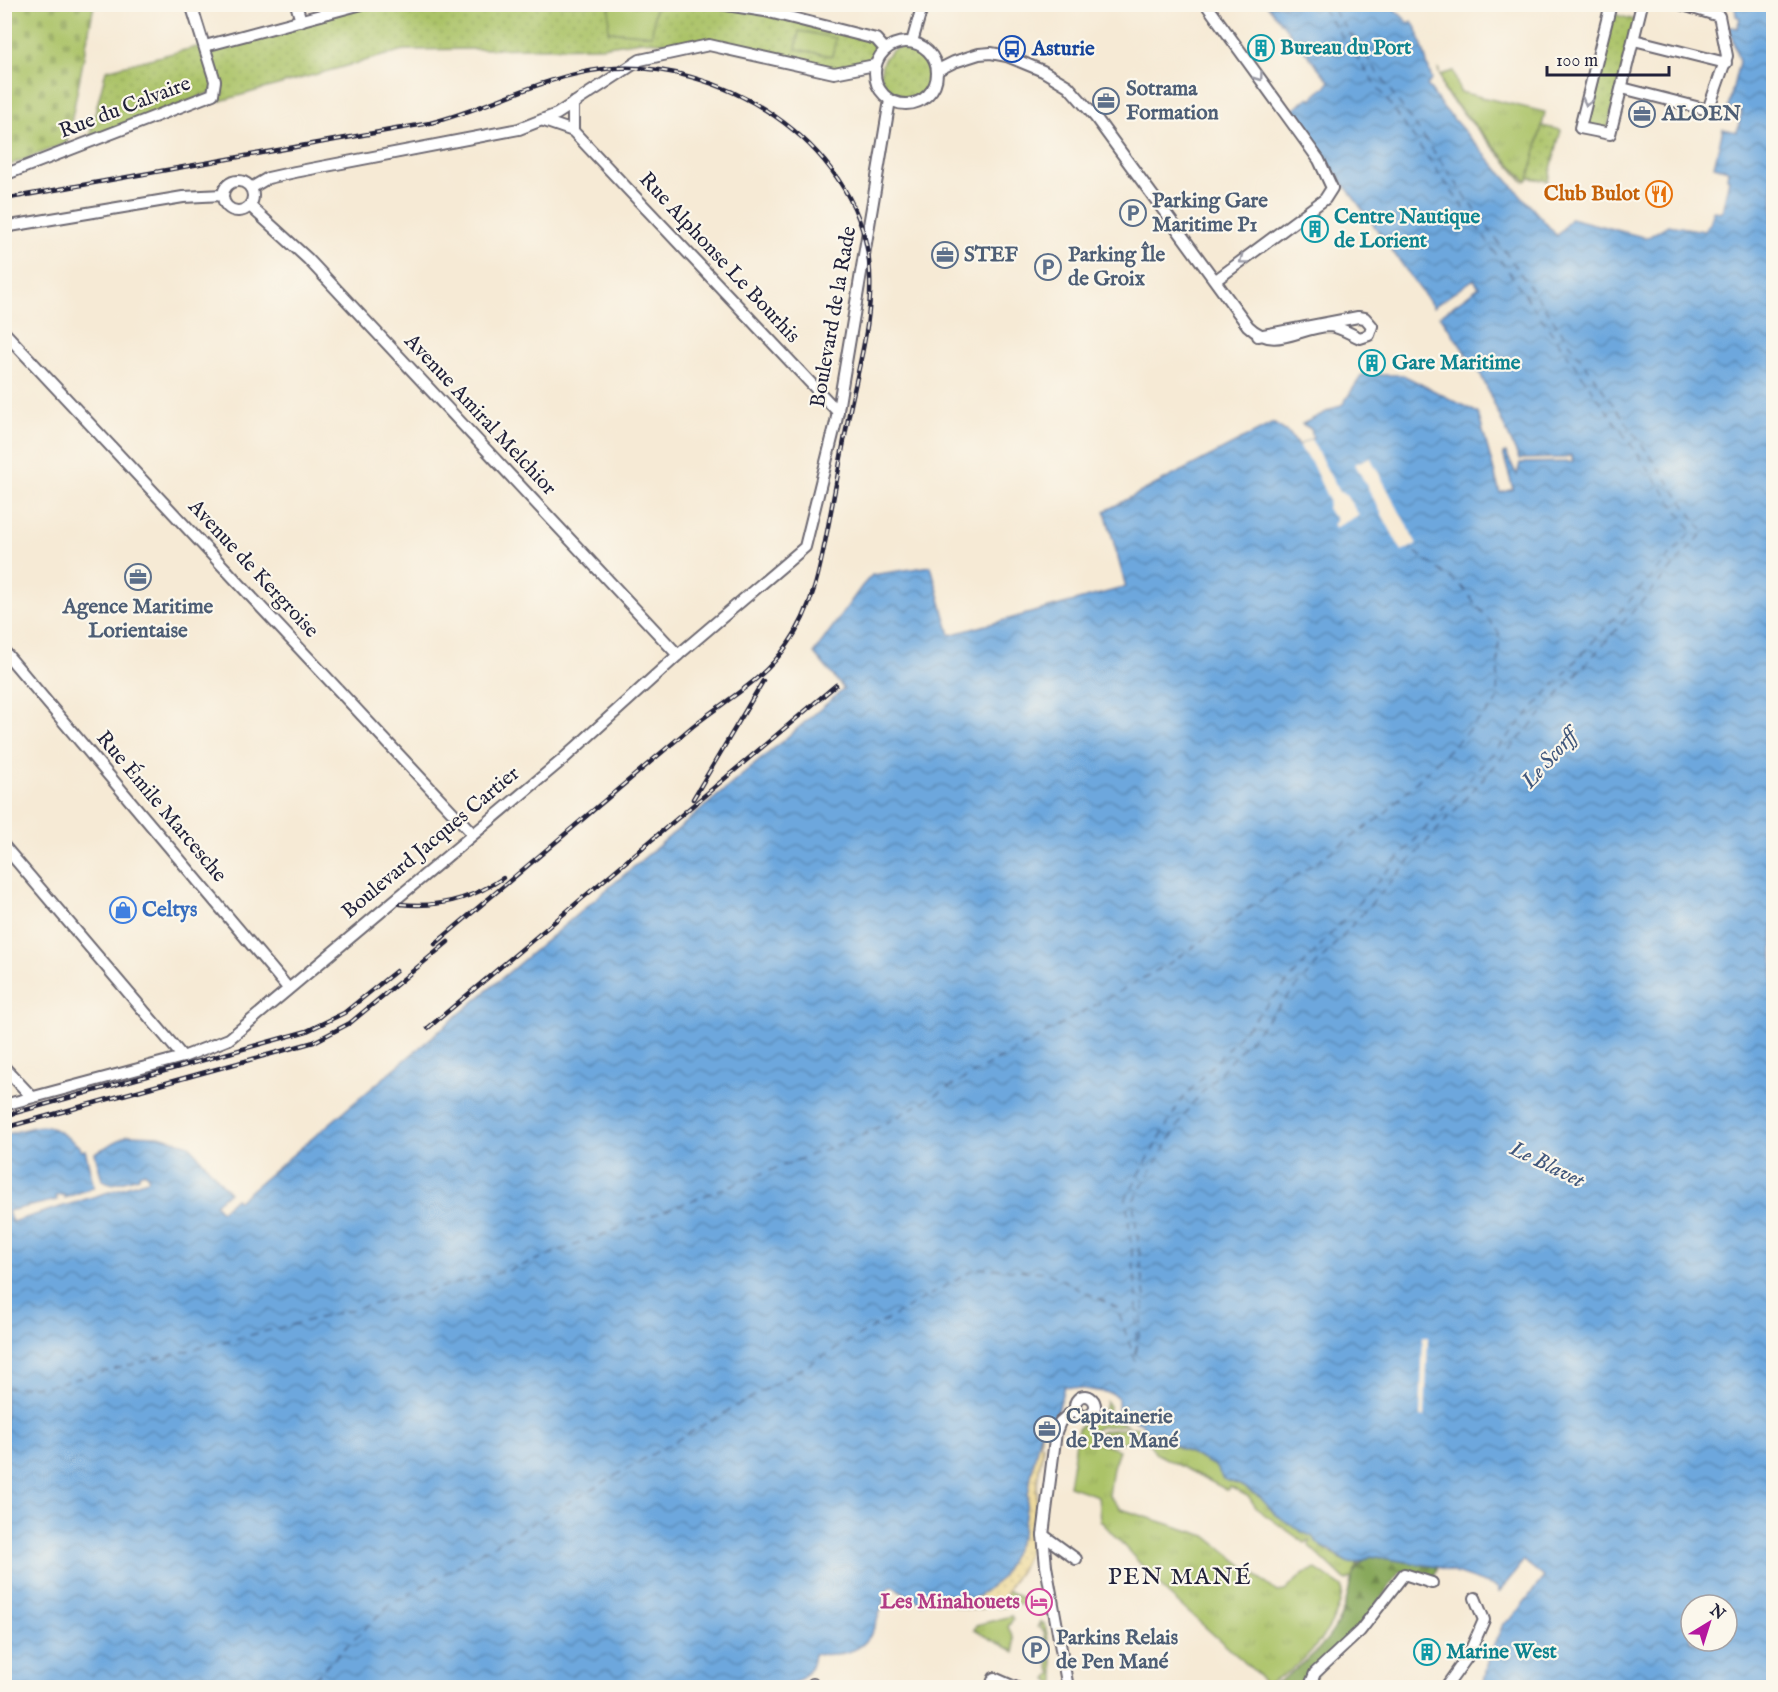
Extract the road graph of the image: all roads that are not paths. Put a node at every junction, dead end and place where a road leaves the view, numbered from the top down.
1 (192, 4) edge
2 (296, 4) edge
3 (362, 4) edge
4 (720, 4) edge
5 (1611, 4) edge
6 (1642, 4) edge
7 (1680, 4) edge
8 (923, 5) edge
9 (766, 8) edge
10 (1209, 9) edge
11 (301, 21) junction
12 (1634, 40) junction
13 (912, 42) junction
14 (206, 46) junction
15 (884, 48) junction
16 (1726, 63) junction
17 (875, 65) junction
18 (938, 70) junction
19 (1622, 88) junction
20 (890, 100) junction
21 (573, 103) junction
22 (544, 121) junction
23 (573, 131) junction
24 (4, 175) edge
25 (251, 188) junction
26 (223, 195) junction
27 (250, 206) junction
28 (4, 227) edge
29 (1216, 280) junction
30 (4, 332) edge
31 (1258, 336) junction
32 (838, 411) junction
33 (809, 538) joint
34 (4, 651) edge
35 (678, 655) junction
36 (472, 833) junction
37 (4, 846) edge
38 (288, 988) junction
39 (183, 1057) junction
40 (4, 1067) edge
41 (32, 1097) junction
42 (4, 1105) edge
43 (1076, 1409) dead end
44 (1043, 1535) junction
45 (1076, 1559) dead end
46 (1432, 1583) dead end
47 (1475, 1598) dead end
48 (992, 1683) edge
49 (1450, 1687) edge
50 (1017, 1688) edge
51 (1068, 1688) edge
52 (1310, 1688) edge

1 - 14 street, Rue du Calvaire
2 - 11 street
3 - 11 street
4 - 9 street
5 -> 19 street
6 - 12 street
7 - 16 street
8 - 13 street
9 - 15 street
10 -> 29 street
11 - 14 street
12 - 16 street
12 - 19 street
13 - 15 street
13 - 18 street
14 - 24 street, Rue du Calvaire
15 - 17 street
16 - 19 street
17 - 20 street
17 - 21 street
18 - 20 street
18 - 29 street
20 - 32 street, Boulevard de la Rade
21 - 22 street
21 - 23 street
22 - 23 street, Rue Alphonse Le Bourhis
22 - 25 street
23 - 32 street, Rue Alphonse Le Bourhis
25 - 26 street
25 - 27 street
26 - 27 street
26 - 28 street
27 - 35 street, Avenue Amiral Melchior
29 - 31 street
30 - 36 street, Avenue de Kergroise
31 - 31 street
32 - 33 street, Boulevard de la Rade
33 - 35 street, Boulevard Jacques Cartier
34 - 38 street, Rue Émile Marcesche
35 - 36 street, Boulevard Jacques Cartier
36 - 38 street, Boulevard Jacques Cartier
37 - 39 street
38 - 39 street, Boulevard Jacques Cartier
39 - 41 street, Boulevard Jacques Cartier
40 - 41 street
41 - 42 street, Boulevard Jacques Cartier
43 - 44 street
44 - 45 street
44 - 51 street
46 - 52 street
47 - 49 street
48 - 50 street

